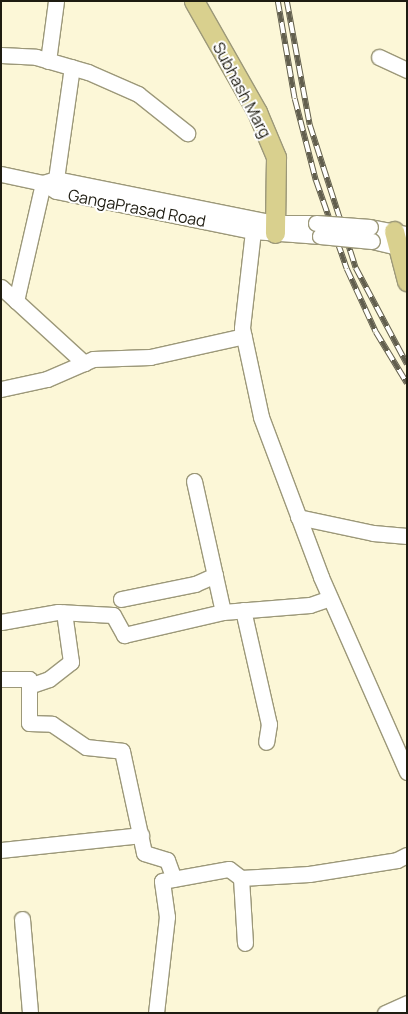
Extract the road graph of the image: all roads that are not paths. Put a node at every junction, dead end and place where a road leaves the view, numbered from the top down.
1 (56, 1) edge
2 (194, 1) edge
3 (1, 55) edge
4 (379, 57) dead end
5 (48, 61) junction
6 (72, 67) junction
7 (407, 70) edge
8 (187, 133) dead end
9 (1, 174) edge
10 (50, 181) junction
11 (274, 228) junction
12 (253, 231) junction
13 (401, 240) edge
14 (407, 281) edge
15 (1, 287) edge
16 (16, 300) junction
17 (244, 336) junction
18 (84, 363) junction
19 (1, 389) edge
20 (194, 481) dead end
21 (298, 517) junction
22 (407, 536) edge
23 (215, 575) junction
24 (330, 598) junction
25 (121, 599) dead end
26 (243, 610) junction
27 (64, 612) junction
28 (223, 612) junction
29 (1, 622) edge
30 (1, 679) edge
31 (29, 686) junction
32 (266, 742) dead end
33 (407, 772) edge
34 (141, 835) junction
35 (1, 850) edge
36 (407, 855) edge
37 (241, 878) junction
38 (174, 879) junction
39 (22, 919) dead end
40 (245, 942) dead end
41 (407, 1003) edge
42 (30, 1013) edge
43 (156, 1013) edge
44 (386, 1013) edge

1 - 5 street
2 - 11 main road, Subhash Marg
3 - 5 street
4 - 7 street
5 - 6 street
6 - 8 street
6 - 10 street
9 - 10 street, GangaPrasad Road
10 - 11 street
10 - 12 street, GangaPrasad Road
10 - 16 street
11 - 12 street, GangaPrasad Road
11 - 13 street, bridge
12 - 17 street
13 - 14 main road
15 - 16 street
16 - 18 street
17 - 18 street
17 - 21 street
18 - 19 street
20 - 23 street
21 - 22 street
21 - 24 street
23 - 25 street
23 - 28 street
24 - 26 street
24 - 33 street
26 - 28 street
26 - 32 street
27 - 28 street
27 - 29 street
27 - 31 street
30 - 31 street
31 - 34 street
34 - 35 street
34 - 38 street
36 - 37 street
37 - 38 street
37 - 40 street
38 - 43 street
39 - 42 street
41 - 44 street

